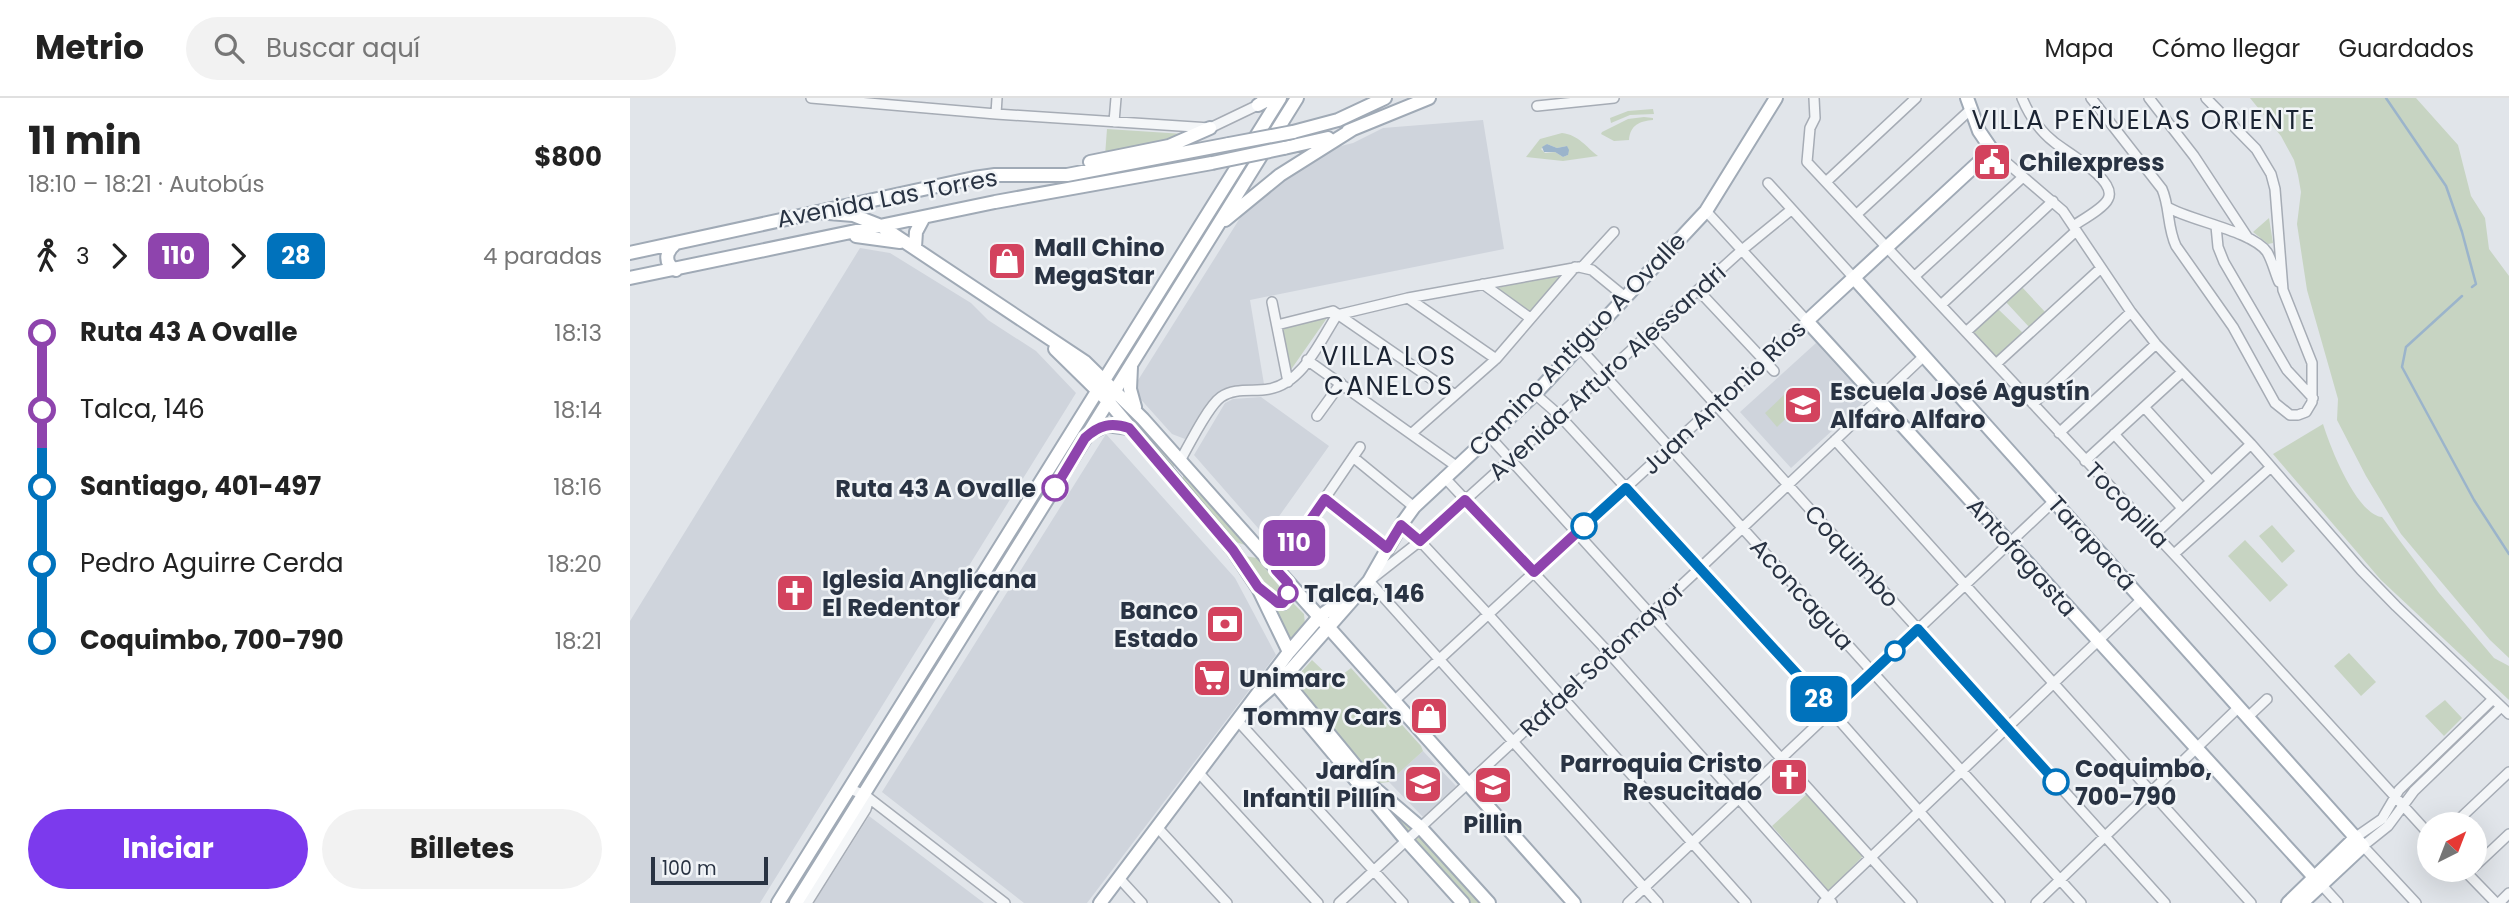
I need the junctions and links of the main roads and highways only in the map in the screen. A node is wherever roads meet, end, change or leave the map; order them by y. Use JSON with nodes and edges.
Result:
{"nodes":[{"id":1,"x":1271,"y":98,"type":"edge"},
{"id":2,"x":1280,"y":98,"type":"edge"},
{"id":3,"x":1297,"y":98,"type":"edge"},
{"id":4,"x":1385,"y":98,"type":"edge"},
{"id":5,"x":1429,"y":98,"type":"edge"},
{"id":6,"x":1776,"y":98,"type":"edge"},
{"id":7,"x":1260,"y":102,"type":"edge"},
{"id":8,"x":1969,"y":104,"type":"edge"},
{"id":9,"x":1210,"y":128,"type":"road end"},
{"id":10,"x":1353,"y":129,"type":"junction"},
{"id":11,"x":1036,"y":176,"type":"junction"},
{"id":12,"x":817,"y":212,"type":"junction"},
{"id":13,"x":924,"y":217,"type":"junction"},
{"id":14,"x":881,"y":226,"type":"junction"},
{"id":15,"x":1217,"y":227,"type":"junction"},
{"id":16,"x":835,"y":236,"type":"junction"},
{"id":17,"x":675,"y":244,"type":"junction"},
{"id":18,"x":915,"y":247,"type":"junction"},
{"id":19,"x":630,"y":253,"type":"edge"},
{"id":20,"x":676,"y":270,"type":"junction"},
{"id":21,"x":630,"y":278,"type":"edge"},
{"id":22,"x":1854,"y":278,"type":"junction"},
{"id":23,"x":1808,"y":321,"type":"joint"},
{"id":24,"x":1041,"y":334,"type":"junction"},
{"id":25,"x":1119,"y":358,"type":"junction"},
{"id":26,"x":1133,"y":361,"type":"junction"},
{"id":27,"x":1085,"y":362,"type":"junction"},
{"id":28,"x":1083,"y":376,"type":"junction"},
{"id":29,"x":1101,"y":385,"type":"junction"},
{"id":30,"x":1115,"y":390,"type":"junction"},
{"id":31,"x":1108,"y":401,"type":"junction"},
{"id":32,"x":1087,"y":406,"type":"junction"},
{"id":33,"x":1143,"y":419,"type":"junction"},
{"id":34,"x":1129,"y":428,"type":"junction"},
{"id":35,"x":1085,"y":438,"type":"junction"},
{"id":36,"x":1180,"y":461,"type":"junction"},
{"id":37,"x":1177,"y":484,"type":"junction"},
{"id":38,"x":1288,"y":583,"type":"junction"},
{"id":39,"x":1364,"y":585,"type":"joint"},
{"id":40,"x":1258,"y":587,"type":"junction"},
{"id":41,"x":1323,"y":622,"type":"junction"},
{"id":42,"x":1289,"y":652,"type":"junction"},
{"id":43,"x":1281,"y":671,"type":"junction"},
{"id":44,"x":1276,"y":685,"type":"junction"},
{"id":45,"x":1248,"y":708,"type":"junction"},
{"id":46,"x":2318,"y":881,"type":"junction"},
{"id":47,"x":778,"y":903,"type":"edge"},
{"id":48,"x":796,"y":903,"type":"edge"},
{"id":49,"x":1100,"y":903,"type":"edge"},
{"id":50,"x":1463,"y":903,"type":"edge"},
{"id":51,"x":1489,"y":903,"type":"edge"},
{"id":52,"x":1574,"y":903,"type":"edge"},
{"id":53,"x":2288,"y":903,"type":"edge"},
{"id":54,"x":2302,"y":903,"type":"edge"}],
"edges":[{"from":1,"to":7,"type":"main road"},
{"from":2,"to":25,"type":"main road"},
{"from":3,"to":15,"type":"main road"},
{"from":4,"to":11,"type":"main road","name":"Avenida Las Torres","bridge":true},
{"from":5,"to":10,"type":"main road"},
{"from":6,"to":39,"type":"main road","name":"Camino Antiguo A Ovalle"},
{"from":8,"to":22,"type":"main road","name":"Juan Antonio Ríos"},
{"from":9,"to":11,"type":"main road"},
{"from":10,"to":13,"type":"main road","name":"Avenida Las Torres","bridge":true},
{"from":10,"to":15,"type":"main road"},
{"from":11,"to":12,"type":"main road","name":"Avenida Las Torres"},
{"from":12,"to":14,"type":"main road"},
{"from":12,"to":17,"type":"main road","name":"Avenida Las Torres"},
{"from":13,"to":14,"type":"main road","name":"Avenida Las Torres"},
{"from":13,"to":18,"type":"main road"},
{"from":14,"to":16,"type":"main road","name":"Avenida Las Torres"},
{"from":14,"to":18,"type":"main road"},
{"from":15,"to":26,"type":"main road"},
{"from":16,"to":18,"type":"main road"},
{"from":16,"to":20,"type":"main road","name":"Avenida Las Torres"},
{"from":17,"to":19,"type":"main road","name":"Avenida Las Torres"},
{"from":17,"to":20,"type":"main road"},
{"from":18,"to":24,"type":"main road"},
{"from":20,"to":21,"type":"main road","name":"Avenida Las Torres"},
{"from":22,"to":23,"type":"main road","name":"Juan Antonio Ríos"},
{"from":22,"to":46,"type":"main road","name":"Tarapacá"},
{"from":23,"to":46,"type":"main road","name":"Antofagasta"},
{"from":24,"to":27,"type":"main road"},
{"from":24,"to":28,"type":"main road"},
{"from":25,"to":27,"type":"main road"},
{"from":25,"to":29,"type":"main road"},
{"from":26,"to":30,"type":"main road"},
{"from":26,"to":33,"type":"main road"},
{"from":27,"to":29,"type":"main road"},
{"from":28,"to":29,"type":"main road"},
{"from":28,"to":32,"type":"main road"},
{"from":29,"to":30,"type":"main road"},
{"from":29,"to":31,"type":"main road"},
{"from":29,"to":32,"type":"main road"},
{"from":30,"to":31,"type":"main road"},
{"from":30,"to":33,"type":"main road"},
{"from":31,"to":34,"type":"main road"},
{"from":31,"to":35,"type":"main road"},
{"from":32,"to":47,"type":"main road"},
{"from":33,"to":36,"type":"main road"},
{"from":34,"to":35,"type":"main road"},
{"from":34,"to":37,"type":"main road"},
{"from":35,"to":48,"type":"main road"},
{"from":36,"to":37,"type":"main road"},
{"from":36,"to":38,"type":"main road"},
{"from":37,"to":40,"type":"main road"},
{"from":38,"to":40,"type":"main road"},
{"from":38,"to":41,"type":"main road"},
{"from":39,"to":41,"type":"main road","name":"Avenida Arturo Alessandri"},
{"from":40,"to":42,"type":"main road"},
{"from":41,"to":42,"type":"main road","name":"Avenida Arturo Alessandri"},
{"from":41,"to":43,"type":"main road","name":"Avenida Arturo Alessandri"},
{"from":41,"to":52,"type":"main road"},
{"from":42,"to":43,"type":"main road","name":"Avenida Arturo Alessandri"},
{"from":43,"to":44,"type":"main road"},
{"from":43,"to":45,"type":"main road","name":"Avenida Arturo Alessandri"},
{"from":43,"to":51,"type":"main road"},
{"from":44,"to":45,"type":"main road","name":"Avenida Arturo Alessandri"},
{"from":44,"to":50,"type":"main road"},
{"from":45,"to":49,"type":"main road","name":"Avenida Arturo Alessandri"},
{"from":46,"to":53,"type":"main road"},
{"from":46,"to":54,"type":"main road"}]}
